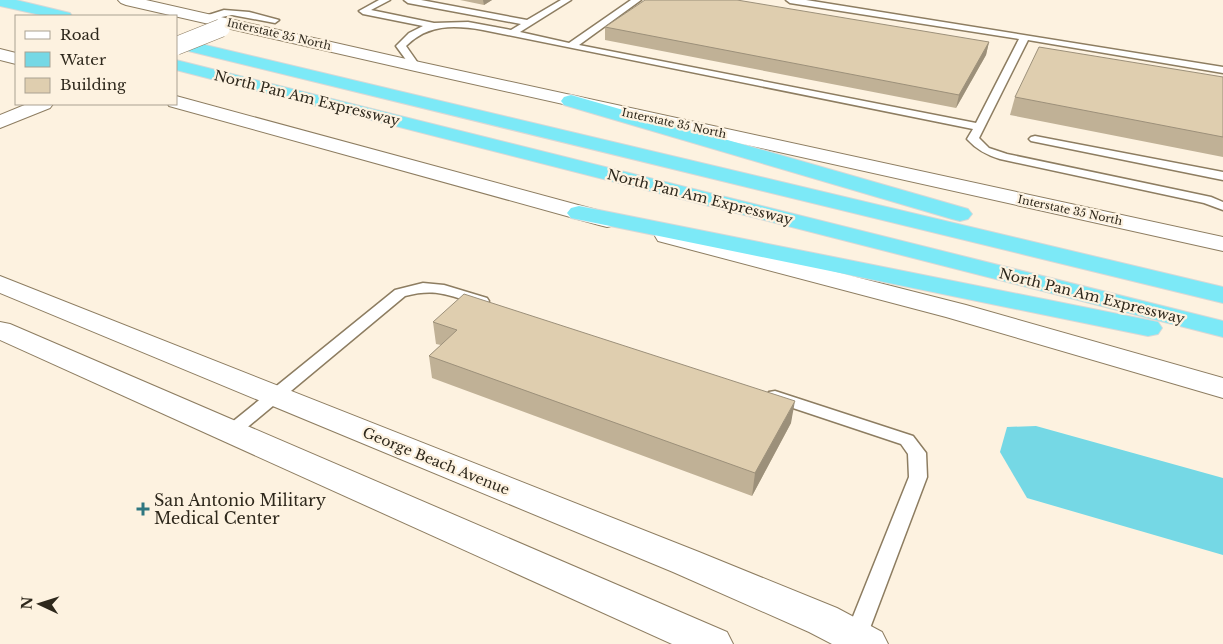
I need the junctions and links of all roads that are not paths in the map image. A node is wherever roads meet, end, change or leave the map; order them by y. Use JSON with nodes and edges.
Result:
{"nodes":[{"id":1,"x":1,"y":0,"type":"edge"},
{"id":2,"x":126,"y":0,"type":"edge"},
{"id":3,"x":386,"y":0,"type":"edge"},
{"id":4,"x":408,"y":0,"type":"edge"},
{"id":5,"x":567,"y":0,"type":"edge"},
{"id":6,"x":637,"y":0,"type":"edge"},
{"id":7,"x":790,"y":0,"type":"edge"},
{"id":8,"x":60,"y":15,"type":"edge"},
{"id":9,"x":251,"y":15,"type":"junction"},
{"id":10,"x":529,"y":22,"type":"junction"},
{"id":11,"x":214,"y":23,"type":"junction"},
{"id":12,"x":436,"y":26,"type":"junction"},
{"id":13,"x":178,"y":30,"type":"edge"},
{"id":14,"x":265,"y":31,"type":"junction"},
{"id":15,"x":512,"y":33,"type":"junction"},
{"id":16,"x":1025,"y":37,"type":"junction"},
{"id":17,"x":178,"y":44,"type":"edge"},
{"id":18,"x":178,"y":45,"type":"edge"},
{"id":19,"x":571,"y":46,"type":"junction"},
{"id":20,"x":0,"y":54,"type":"edge"},
{"id":21,"x":15,"y":59,"type":"edge"},
{"id":22,"x":178,"y":66,"type":"edge"},
{"id":23,"x":415,"y":66,"type":"junction"},
{"id":24,"x":1223,"y":70,"type":"edge"},
{"id":25,"x":571,"y":101,"type":"junction"},
{"id":26,"x":178,"y":103,"type":"edge"},
{"id":27,"x":40,"y":105,"type":"edge"},
{"id":28,"x":0,"y":122,"type":"edge"},
{"id":29,"x":979,"y":127,"type":"junction"},
{"id":30,"x":1035,"y":138,"type":"dead end"},
{"id":31,"x":1223,"y":176,"type":"edge"},
{"id":32,"x":1223,"y":206,"type":"edge"},
{"id":33,"x":579,"y":212,"type":"junction"},
{"id":34,"x":1223,"y":244,"type":"edge"},
{"id":35,"x":0,"y":284,"type":"edge"},
{"id":36,"x":1223,"y":290,"type":"edge"},
{"id":37,"x":1223,"y":295,"type":"edge"},
{"id":38,"x":501,"y":307,"type":"edge"},
{"id":39,"x":1223,"y":329,"type":"edge"},
{"id":40,"x":0,"y":330,"type":"edge"},
{"id":41,"x":1223,"y":345,"type":"edge"},
{"id":42,"x":1223,"y":388,"type":"edge"},
{"id":43,"x":764,"y":393,"type":"edge"},
{"id":44,"x":276,"y":396,"type":"junction"},
{"id":45,"x":232,"y":431,"type":"junction"},
{"id":46,"x":859,"y":642,"type":"edge"},
{"id":47,"x":713,"y":644,"type":"edge"}],
"edges":[{"from":1,"to":8,"type":"highway"},
{"from":2,"to":11,"type":"main road","name":"Interstate 35 North"},
{"from":3,"to":12,"type":"lane"},
{"from":4,"to":10,"type":"lane"},
{"from":5,"to":10,"type":"lane"},
{"from":6,"to":19,"type":"lane"},
{"from":7,"to":16,"type":"lane"},
{"from":9,"to":11,"type":"lane"},
{"from":9,"to":11,"type":"lane"},
{"from":9,"to":14,"type":"lane"},
{"from":10,"to":15,"type":"lane"},
{"from":11,"to":13,"type":"main road"},
{"from":11,"to":14,"type":"main road","name":"Interstate 35 North"},
{"from":11,"to":17,"type":"main road","bridge":true},
{"from":12,"to":15,"type":"lane"},
{"from":12,"to":23,"type":"lane"},
{"from":14,"to":23,"type":"main road","name":"Interstate 35 North"},
{"from":15,"to":19,"type":"lane"},
{"from":16,"to":24,"type":"lane"},
{"from":16,"to":29,"type":"lane"},
{"from":18,"to":37,"type":"highway","name":"North Pan Am Expressway"},
{"from":19,"to":29,"type":"lane"},
{"from":20,"to":21,"type":"main road"},
{"from":22,"to":39,"type":"highway","name":"North Pan Am Expressway"},
{"from":23,"to":25,"type":"main road","name":"Interstate 35 North"},
{"from":25,"to":34,"type":"main road","name":"Interstate 35 North"},
{"from":25,"to":36,"type":"highway"},
{"from":26,"to":33,"type":"main road"},
{"from":27,"to":28,"type":"main road"},
{"from":29,"to":32,"type":"lane"},
{"from":30,"to":31,"type":"lane"},
{"from":33,"to":41,"type":"highway"},
{"from":33,"to":42,"type":"main road"},
{"from":35,"to":44,"type":"main road","name":"George Beach Avenue"},
{"from":38,"to":44,"type":"lane"},
{"from":40,"to":45,"type":"main road"},
{"from":43,"to":46,"type":"lane"},
{"from":44,"to":45,"type":"lane"},
{"from":44,"to":46,"type":"main road","name":"George Beach Avenue"},
{"from":45,"to":47,"type":"main road"}]}
